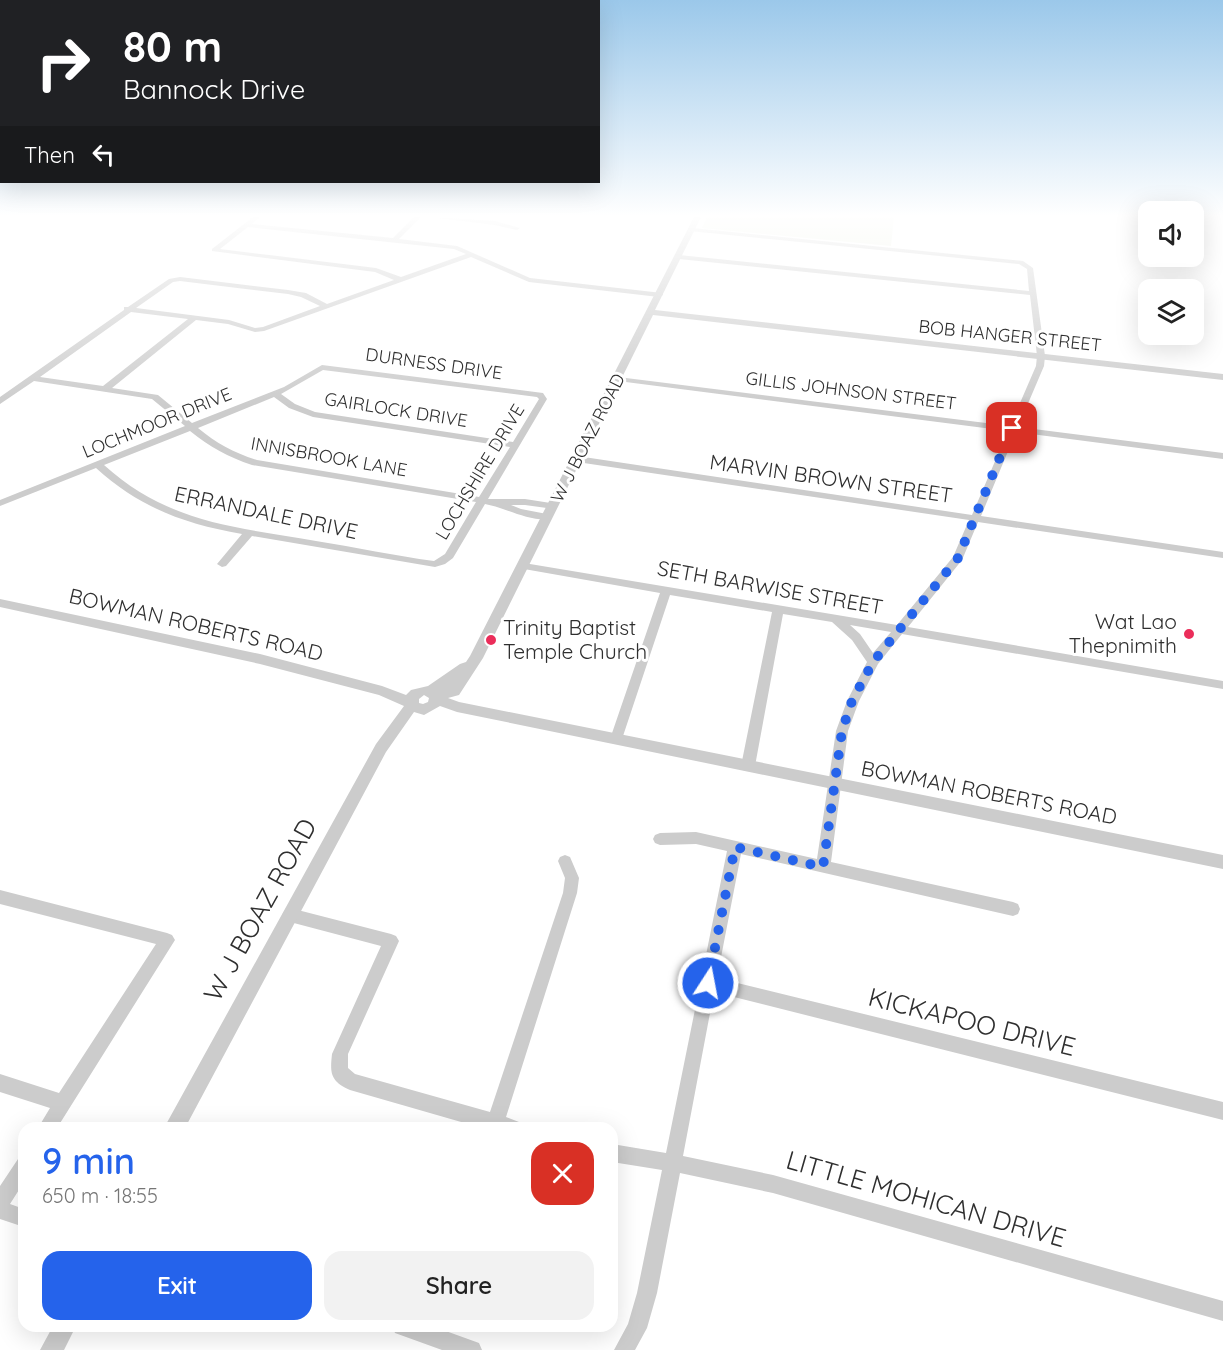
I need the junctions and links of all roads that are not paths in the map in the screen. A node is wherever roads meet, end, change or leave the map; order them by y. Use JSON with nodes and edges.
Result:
{"nodes":[{"id":1,"x":175,"y":280,"type":"edge"},
{"id":2,"x":188,"y":280,"type":"edge"},
{"id":3,"x":401,"y":280,"type":"edge"},
{"id":4,"x":529,"y":280,"type":"edge"},
{"id":5,"x":667,"y":280,"type":"edge"},
{"id":6,"x":911,"y":280,"type":"edge"},
{"id":7,"x":1031,"y":280,"type":"edge"},
{"id":8,"x":1032,"y":292,"type":"junction"},
{"id":9,"x":659,"y":296,"type":"junction"},
{"id":10,"x":327,"y":306,"type":"junction"},
{"id":11,"x":127,"y":309,"type":"junction"},
{"id":12,"x":651,"y":312,"type":"junction"},
{"id":13,"x":194,"y":318,"type":"junction"},
{"id":14,"x":1041,"y":356,"type":"junction"},
{"id":15,"x":322,"y":367,"type":"joint"},
{"id":16,"x":1223,"y":377,"type":"edge"},
{"id":17,"x":32,"y":378,"type":"junction"},
{"id":18,"x":618,"y":379,"type":"junction"},
{"id":19,"x":105,"y":389,"type":"junction"},
{"id":20,"x":275,"y":394,"type":"junction"},
{"id":21,"x":542,"y":397,"type":"joint"},
{"id":22,"x":0,"y":401,"type":"edge"},
{"id":23,"x":191,"y":427,"type":"junction"},
{"id":24,"x":1012,"y":428,"type":"junction"},
{"id":25,"x":517,"y":445,"type":"junction"},
{"id":26,"x":1223,"y":456,"type":"edge"},
{"id":27,"x":577,"y":459,"type":"junction"},
{"id":28,"x":97,"y":464,"type":"junction"},
{"id":29,"x":483,"y":500,"type":"junction"},
{"id":30,"x":0,"y":503,"type":"edge"},
{"id":31,"x":497,"y":503,"type":"junction"},
{"id":32,"x":554,"y":506,"type":"junction"},
{"id":33,"x":548,"y":517,"type":"junction"},
{"id":34,"x":976,"y":518,"type":"junction"},
{"id":35,"x":249,"y":532,"type":"junction"},
{"id":36,"x":1223,"y":555,"type":"edge"},
{"id":37,"x":441,"y":562,"type":"joint"},
{"id":38,"x":222,"y":564,"type":"dead end"},
{"id":39,"x":524,"y":566,"type":"junction"},
{"id":40,"x":666,"y":590,"type":"junction"},
{"id":41,"x":0,"y":603,"type":"edge"},
{"id":42,"x":778,"y":609,"type":"junction"},
{"id":43,"x":832,"y":618,"type":"junction"},
{"id":44,"x":900,"y":630,"type":"junction"},
{"id":45,"x":873,"y":662,"type":"junction"},
{"id":46,"x":1223,"y":685,"type":"edge"},
{"id":47,"x":425,"y":700,"type":"junction"},
{"id":48,"x":616,"y":739,"type":"junction"},
{"id":49,"x":748,"y":766,"type":"junction"},
{"id":50,"x":833,"y":783,"type":"junction"},
{"id":51,"x":660,"y":839,"type":"dead end"},
{"id":52,"x":735,"y":847,"type":"junction"},
{"id":53,"x":566,"y":861,"type":"dead end"},
{"id":54,"x":1223,"y":862,"type":"edge"},
{"id":55,"x":823,"y":867,"type":"junction"},
{"id":56,"x":0,"y":897,"type":"edge"},
{"id":57,"x":1013,"y":909,"type":"dead end"},
{"id":58,"x":290,"y":915,"type":"junction"},
{"id":59,"x":708,"y":983,"type":"junction"},
{"id":60,"x":0,"y":1083,"type":"edge"},
{"id":61,"x":63,"y":1102,"type":"junction"},
{"id":62,"x":1223,"y":1111,"type":"edge"},
{"id":63,"x":51,"y":1122,"type":"edge"},
{"id":64,"x":177,"y":1122,"type":"edge"},
{"id":65,"x":492,"y":1122,"type":"edge"},
{"id":66,"x":495,"y":1122,"type":"edge"},
{"id":67,"x":618,"y":1155,"type":"edge"},
{"id":68,"x":673,"y":1163,"type":"junction"},
{"id":69,"x":18,"y":1186,"type":"edge"},
{"id":70,"x":0,"y":1203,"type":"edge"},
{"id":71,"x":0,"y":1210,"type":"edge"},
{"id":72,"x":18,"y":1216,"type":"edge"},
{"id":73,"x":1223,"y":1311,"type":"edge"},
{"id":74,"x":62,"y":1332,"type":"edge"},
{"id":75,"x":420,"y":1332,"type":"edge"},
{"id":76,"x":52,"y":1350,"type":"edge"},
{"id":77,"x":472,"y":1350,"type":"edge"},
{"id":78,"x":624,"y":1350,"type":"edge"}],
"edges":[{"from":1,"to":11,"type":"street"},
{"from":2,"to":10,"type":"street"},
{"from":3,"to":10,"type":"street"},
{"from":4,"to":9,"type":"street"},
{"from":5,"to":9,"type":"street","name":"W J BOAZ ROAD"},
{"from":6,"to":8,"type":"street"},
{"from":7,"to":8,"type":"street"},
{"from":8,"to":14,"type":"street"},
{"from":9,"to":12,"type":"street","name":"W J BOAZ ROAD"},
{"from":10,"to":13,"type":"street"},
{"from":11,"to":13,"type":"street"},
{"from":11,"to":17,"type":"street"},
{"from":12,"to":14,"type":"street","name":"BOB HANGER STREET"},
{"from":12,"to":18,"type":"street","name":"W J BOAZ ROAD"},
{"from":13,"to":19,"type":"street"},
{"from":14,"to":16,"type":"street","name":"BOB HANGER STREET"},
{"from":14,"to":24,"type":"street"},
{"from":15,"to":20,"type":"street","name":"LOCHMOOR DRIVE"},
{"from":15,"to":21,"type":"street","name":"DURNESS DRIVE"},
{"from":17,"to":19,"type":"street","name":"INNISBROOK LANE"},
{"from":17,"to":22,"type":"street"},
{"from":18,"to":24,"type":"street","name":"GILLIS JOHNSON STREET"},
{"from":18,"to":27,"type":"street","name":"W J BOAZ ROAD"},
{"from":19,"to":23,"type":"street","name":"INNISBROOK LANE"},
{"from":20,"to":23,"type":"street","name":"LOCHMOOR DRIVE"},
{"from":20,"to":25,"type":"street","name":"GAIRLOCK DRIVE"},
{"from":21,"to":25,"type":"street","name":"LOCHSHIRE DRIVE"},
{"from":23,"to":28,"type":"street","name":"LOCHMOOR DRIVE"},
{"from":23,"to":29,"type":"street","name":"INNISBROOK LANE"},
{"from":24,"to":26,"type":"street","name":"GILLIS JOHNSON STREET"},
{"from":24,"to":34,"type":"street"},
{"from":25,"to":29,"type":"street","name":"LOCHSHIRE DRIVE"},
{"from":27,"to":32,"type":"street","name":"W J BOAZ ROAD"},
{"from":27,"to":34,"type":"street","name":"MARVIN BROWN STREET"},
{"from":28,"to":30,"type":"street","name":"LOCHMOOR DRIVE"},
{"from":28,"to":35,"type":"street","name":"ERRANDALE DRIVE"},
{"from":29,"to":31,"type":"street","name":"INNISBROOK LANE"},
{"from":29,"to":37,"type":"street","name":"LOCHSHIRE DRIVE"},
{"from":31,"to":32,"type":"street","name":"INNISBROOK LANE"},
{"from":31,"to":33,"type":"street","name":"INNISBROOK LANE"},
{"from":32,"to":33,"type":"street","name":"W J BOAZ ROAD"},
{"from":33,"to":39,"type":"street","name":"W J BOAZ ROAD"},
{"from":34,"to":36,"type":"street","name":"MARVIN BROWN STREET"},
{"from":34,"to":44,"type":"street"},
{"from":35,"to":37,"type":"street","name":"ERRANDALE DRIVE"},
{"from":35,"to":38,"type":"street"},
{"from":39,"to":40,"type":"street","name":"SETH BARWISE STREET"},
{"from":39,"to":47,"type":"street","name":"W J BOAZ ROAD"},
{"from":40,"to":42,"type":"street","name":"SETH BARWISE STREET"},
{"from":40,"to":48,"type":"street"},
{"from":41,"to":47,"type":"street","name":"BOWMAN ROBERTS ROAD"},
{"from":42,"to":43,"type":"street","name":"SETH BARWISE STREET"},
{"from":42,"to":49,"type":"street"},
{"from":43,"to":44,"type":"street","name":"SETH BARWISE STREET"},
{"from":43,"to":45,"type":"street"},
{"from":44,"to":45,"type":"street"},
{"from":44,"to":46,"type":"street","name":"SETH BARWISE STREET"},
{"from":45,"to":50,"type":"street"},
{"from":47,"to":48,"type":"street","name":"BOWMAN ROBERTS ROAD"},
{"from":47,"to":58,"type":"street","name":"W J BOAZ ROAD"},
{"from":48,"to":49,"type":"street","name":"BOWMAN ROBERTS ROAD"},
{"from":49,"to":50,"type":"street","name":"BOWMAN ROBERTS ROAD"},
{"from":50,"to":54,"type":"street","name":"BOWMAN ROBERTS ROAD"},
{"from":50,"to":55,"type":"street"},
{"from":51,"to":52,"type":"street"},
{"from":52,"to":55,"type":"street"},
{"from":52,"to":59,"type":"street"},
{"from":53,"to":66,"type":"street"},
{"from":55,"to":57,"type":"street"},
{"from":56,"to":61,"type":"street"},
{"from":58,"to":64,"type":"street","name":"W J BOAZ ROAD"},
{"from":58,"to":65,"type":"street"},
{"from":59,"to":62,"type":"street","name":"KICKAPOO DRIVE"},
{"from":59,"to":68,"type":"street"},
{"from":60,"to":61,"type":"street"},
{"from":61,"to":63,"type":"street"},
{"from":67,"to":68,"type":"street","name":"LITTLE MOHICAN DRIVE"},
{"from":68,"to":73,"type":"street","name":"LITTLE MOHICAN DRIVE"},
{"from":68,"to":78,"type":"street"},
{"from":69,"to":70,"type":"street"},
{"from":71,"to":72,"type":"street"},
{"from":74,"to":76,"type":"street"},
{"from":75,"to":77,"type":"street"}]}
